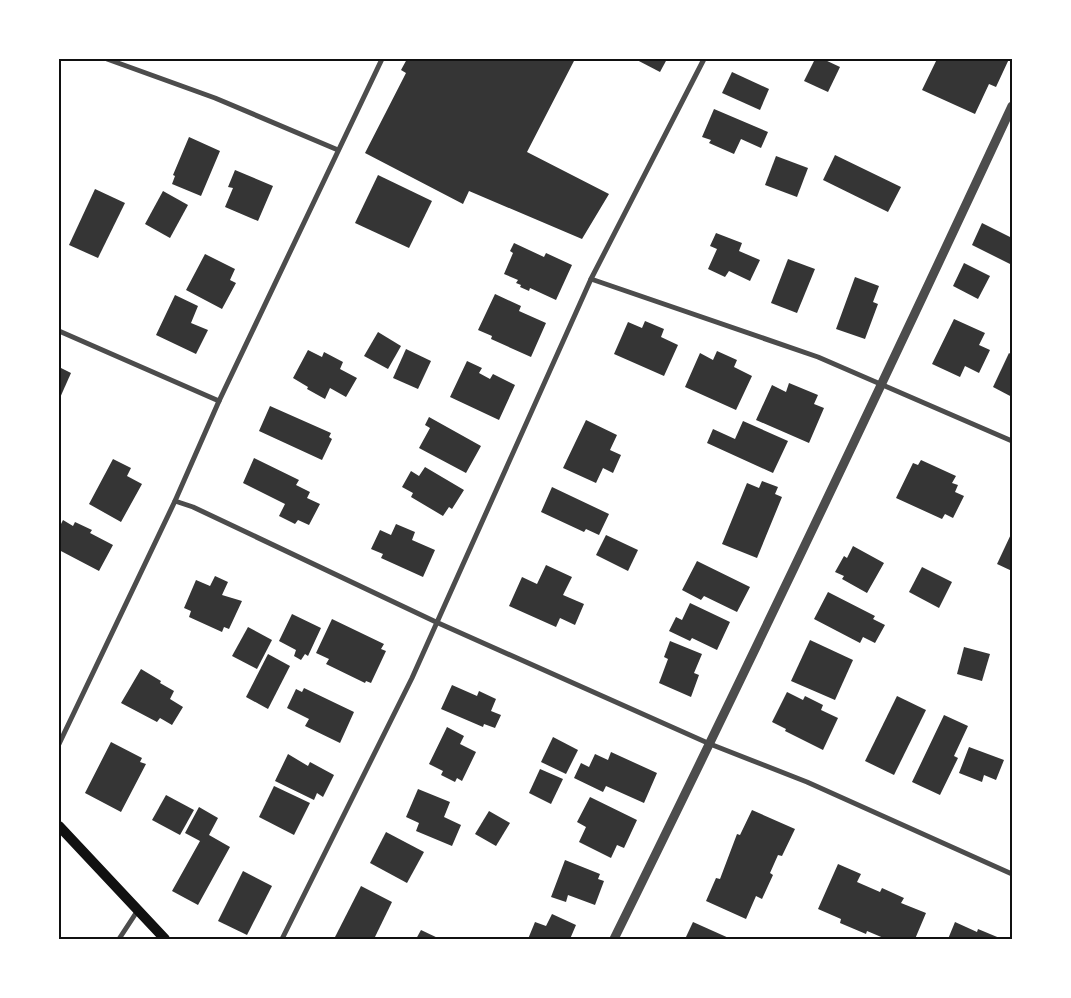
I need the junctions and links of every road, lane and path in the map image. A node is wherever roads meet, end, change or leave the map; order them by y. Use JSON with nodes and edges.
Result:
{"nodes":[{"id":1,"x":107,"y":59,"type":"edge"},
{"id":2,"x":382,"y":59,"type":"edge"},
{"id":3,"x":704,"y":59,"type":"edge"},
{"id":4,"x":1012,"y":106,"type":"edge"},
{"id":5,"x":338,"y":150,"type":"junction"},
{"id":6,"x":592,"y":279,"type":"junction"},
{"id":7,"x":59,"y":331,"type":"edge"},
{"id":8,"x":882,"y":385,"type":"junction"},
{"id":9,"x":219,"y":401,"type":"junction"},
{"id":10,"x":1012,"y":441,"type":"edge"},
{"id":11,"x":176,"y":501,"type":"junction"},
{"id":12,"x":436,"y":622,"type":"junction"},
{"id":13,"x":59,"y":744,"type":"edge"},
{"id":14,"x":710,"y":744,"type":"junction"},
{"id":15,"x":59,"y":826,"type":"edge"},
{"id":16,"x":1012,"y":874,"type":"edge"},
{"id":17,"x":138,"y":910,"type":"junction"},
{"id":18,"x":119,"y":939,"type":"edge"},
{"id":19,"x":165,"y":939,"type":"edge"},
{"id":20,"x":282,"y":939,"type":"edge"},
{"id":21,"x":614,"y":939,"type":"edge"}],
"edges":[{"from":1,"to":5,"type":"street"},
{"from":2,"to":5,"type":"street"},
{"from":3,"to":6,"type":"street"},
{"from":4,"to":8,"type":"street"},
{"from":5,"to":9,"type":"street"},
{"from":6,"to":8,"type":"street"},
{"from":6,"to":12,"type":"street"},
{"from":7,"to":9,"type":"street"},
{"from":8,"to":10,"type":"street"},
{"from":8,"to":14,"type":"street"},
{"from":9,"to":11,"type":"street"},
{"from":11,"to":12,"type":"street"},
{"from":11,"to":13,"type":"street"},
{"from":12,"to":14,"type":"street"},
{"from":12,"to":20,"type":"street"},
{"from":14,"to":16,"type":"street"},
{"from":14,"to":21,"type":"street"},
{"from":15,"to":17,"type":"main road"},
{"from":17,"to":18,"type":"street"},
{"from":17,"to":19,"type":"main road"}]}
